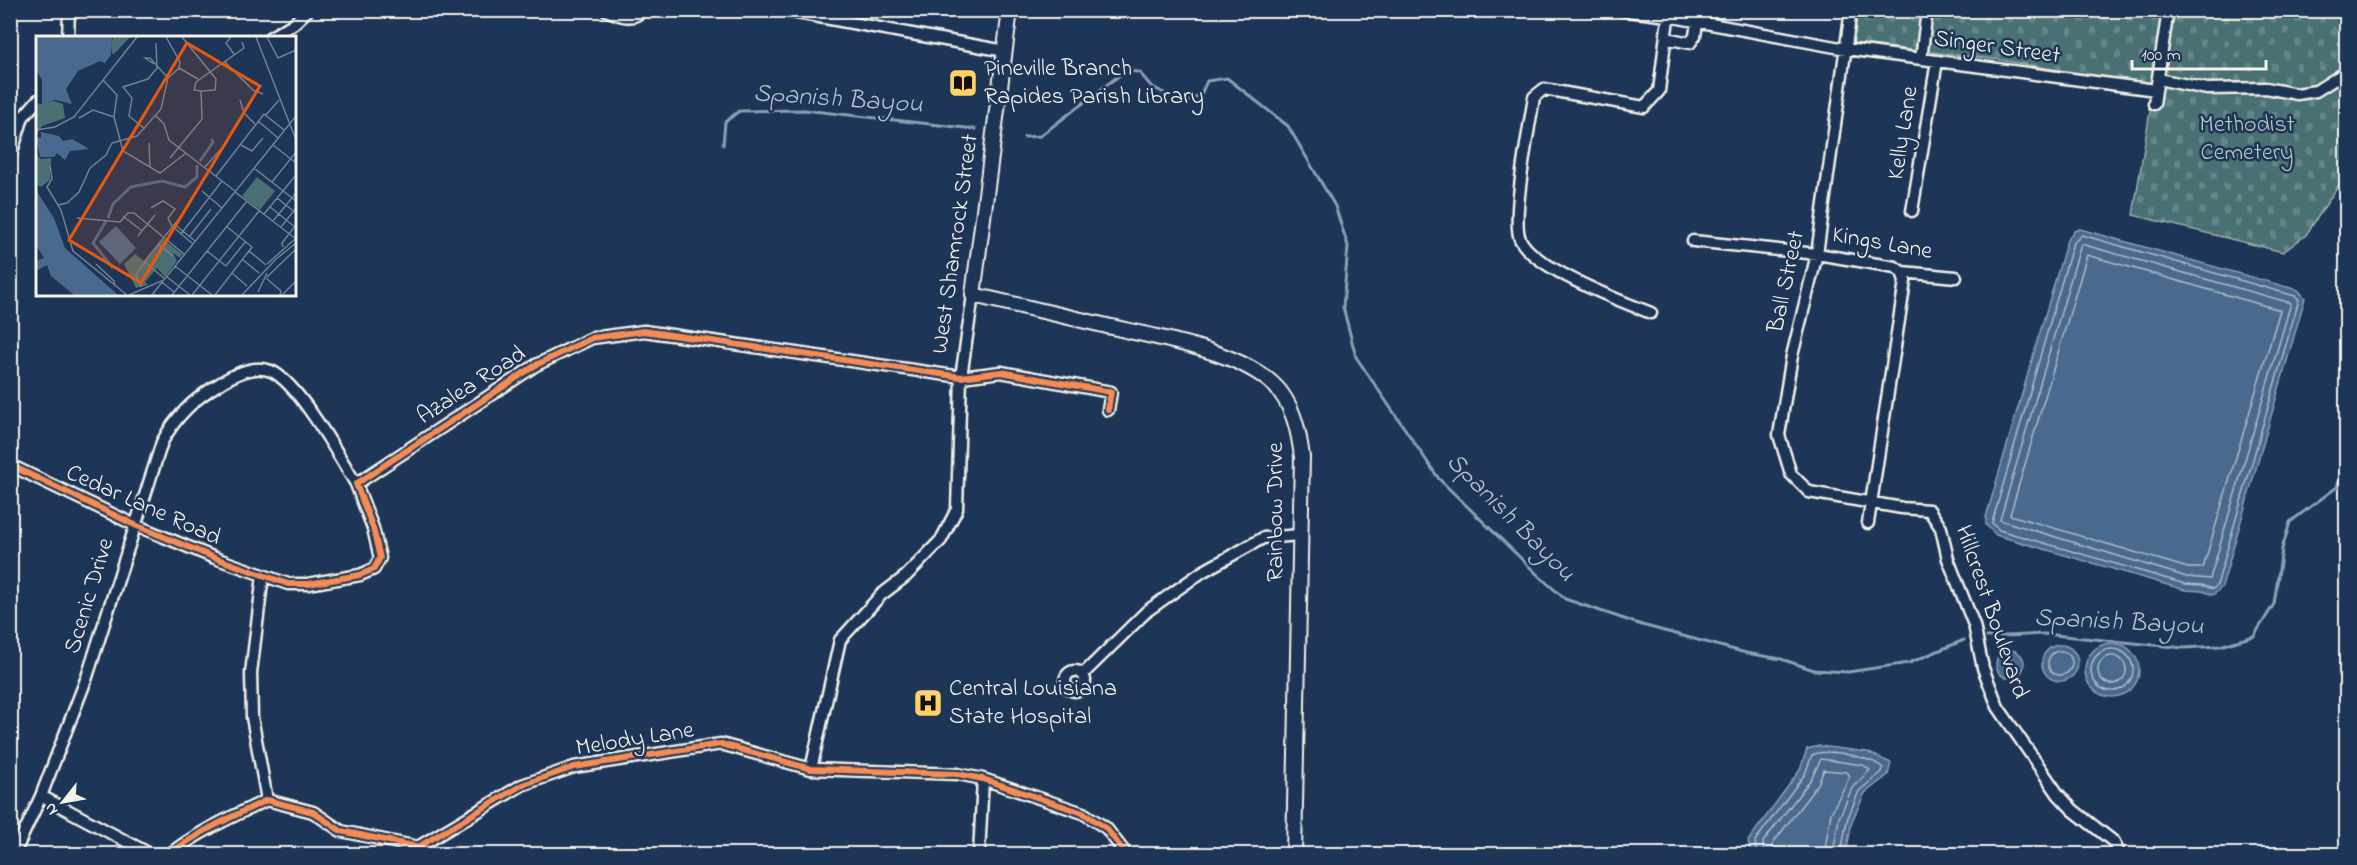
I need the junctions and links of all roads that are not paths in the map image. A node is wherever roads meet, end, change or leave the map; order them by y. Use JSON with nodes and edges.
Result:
{"nodes":[{"id":1,"x":69,"y":10,"type":"edge"},
{"id":2,"x":308,"y":10,"type":"edge"},
{"id":3,"x":606,"y":10,"type":"edge"},
{"id":4,"x":643,"y":10,"type":"edge"},
{"id":5,"x":781,"y":10,"type":"edge"},
{"id":6,"x":1010,"y":10,"type":"edge"},
{"id":7,"x":1620,"y":10,"type":"edge"},
{"id":8,"x":1851,"y":10,"type":"edge"},
{"id":9,"x":1927,"y":10,"type":"edge"},
{"id":10,"x":2168,"y":10,"type":"edge"},
{"id":11,"x":1668,"y":13,"type":"edge"},
{"id":12,"x":1698,"y":16,"type":"edge"},
{"id":13,"x":68,"y":36,"type":"edge"},
{"id":14,"x":272,"y":36,"type":"edge"},
{"id":15,"x":1665,"y":38,"type":"junction"},
{"id":16,"x":1846,"y":49,"type":"junction"},
{"id":17,"x":1005,"y":51,"type":"junction"},
{"id":18,"x":1921,"y":59,"type":"junction"},
{"id":19,"x":1937,"y":61,"type":"junction"},
{"id":20,"x":2346,"y":72,"type":"edge"},
{"id":21,"x":2157,"y":85,"type":"junction"},
{"id":22,"x":36,"y":102,"type":"edge"},
{"id":23,"x":2154,"y":104,"type":"dead end"},
{"id":24,"x":10,"y":158,"type":"edge"},
{"id":25,"x":1912,"y":212,"type":"dead end"},
{"id":26,"x":1693,"y":242,"type":"dead end"},
{"id":27,"x":1817,"y":254,"type":"junction"},
{"id":28,"x":1902,"y":272,"type":"junction"},
{"id":29,"x":1956,"y":277,"type":"dead end"},
{"id":30,"x":973,"y":295,"type":"junction"},
{"id":31,"x":1650,"y":313,"type":"dead end"},
{"id":32,"x":961,"y":377,"type":"junction"},
{"id":33,"x":1108,"y":410,"type":"dead end"},
{"id":34,"x":10,"y":465,"type":"edge"},
{"id":35,"x":356,"y":484,"type":"junction"},
{"id":36,"x":1870,"y":503,"type":"junction"},
{"id":37,"x":1868,"y":523,"type":"dead end"},
{"id":38,"x":135,"y":525,"type":"junction"},
{"id":39,"x":1300,"y":536,"type":"junction"},
{"id":40,"x":263,"y":575,"type":"junction"},
{"id":41,"x":1083,"y":674,"type":"dead end"},
{"id":42,"x":811,"y":769,"type":"junction"},
{"id":43,"x":983,"y":779,"type":"junction"},
{"id":44,"x":41,"y":796,"type":"junction"},
{"id":45,"x":267,"y":800,"type":"junction"},
{"id":46,"x":418,"y":851,"type":"edge"},
{"id":47,"x":14,"y":855,"type":"edge"},
{"id":48,"x":150,"y":855,"type":"edge"},
{"id":49,"x":170,"y":855,"type":"edge"},
{"id":50,"x":979,"y":855,"type":"edge"},
{"id":51,"x":1126,"y":855,"type":"edge"},
{"id":52,"x":1294,"y":855,"type":"edge"},
{"id":53,"x":2120,"y":855,"type":"edge"}],
"edges":[{"from":1,"to":13,"type":"street"},
{"from":2,"to":14,"type":"street"},
{"from":3,"to":4,"type":"street"},
{"from":5,"to":17,"type":"street"},
{"from":6,"to":17,"type":"street","name":"West Shamrock Street"},
{"from":7,"to":11,"type":"street","name":"Singer Street"},
{"from":8,"to":16,"type":"street","name":"Ball Street"},
{"from":9,"to":18,"type":"street","name":"Kelly Lane"},
{"from":10,"to":21,"type":"street"},
{"from":11,"to":12,"type":"street","name":"Singer Street"},
{"from":11,"to":15,"type":"street"},
{"from":12,"to":15,"type":"street"},
{"from":12,"to":16,"type":"street","name":"Singer Street"},
{"from":15,"to":31,"type":"street"},
{"from":16,"to":18,"type":"street","name":"Singer Street"},
{"from":16,"to":27,"type":"street","name":"Ball Street"},
{"from":17,"to":30,"type":"street","name":"West Shamrock Street"},
{"from":18,"to":19,"type":"street","name":"Singer Street"},
{"from":19,"to":21,"type":"street","name":"Singer Street"},
{"from":19,"to":25,"type":"street","name":"Kelly Lane"},
{"from":20,"to":21,"type":"street","name":"Singer Street"},
{"from":21,"to":23,"type":"street"},
{"from":22,"to":24,"type":"street"},
{"from":26,"to":27,"type":"street","name":"Kings Lane"},
{"from":27,"to":28,"type":"street","name":"Kings Lane"},
{"from":27,"to":36,"type":"street","name":"Ball Street"},
{"from":28,"to":29,"type":"street","name":"Kings Lane"},
{"from":28,"to":36,"type":"street"},
{"from":30,"to":32,"type":"street","name":"West Shamrock Street"},
{"from":30,"to":39,"type":"street","name":"Rainbow Drive"},
{"from":32,"to":33,"type":"street","name":"Azalea Road"},
{"from":32,"to":35,"type":"street","name":"Azalea Road"},
{"from":32,"to":42,"type":"street","name":"West Shamrock Street"},
{"from":34,"to":38,"type":"street","name":"Cedar Lane Road"},
{"from":35,"to":38,"type":"street","name":"Scenic Drive"},
{"from":35,"to":40,"type":"street"},
{"from":36,"to":37,"type":"street"},
{"from":36,"to":53,"type":"street","name":"Hillcrest Boulevard"},
{"from":38,"to":40,"type":"street","name":"Cedar Lane Road"},
{"from":38,"to":44,"type":"street","name":"Scenic Drive"},
{"from":39,"to":41,"type":"street"},
{"from":39,"to":52,"type":"street","name":"Rainbow Drive"},
{"from":40,"to":45,"type":"street"},
{"from":42,"to":43,"type":"street","name":"Melody Lane"},
{"from":42,"to":46,"type":"street","name":"Melody Lane"},
{"from":43,"to":50,"type":"street"},
{"from":43,"to":51,"type":"street","name":"Melody Lane"},
{"from":44,"to":47,"type":"street","name":"Scenic Drive"},
{"from":44,"to":48,"type":"street"},
{"from":45,"to":46,"type":"street","name":"Melody Lane"},
{"from":45,"to":49,"type":"street"}]}
